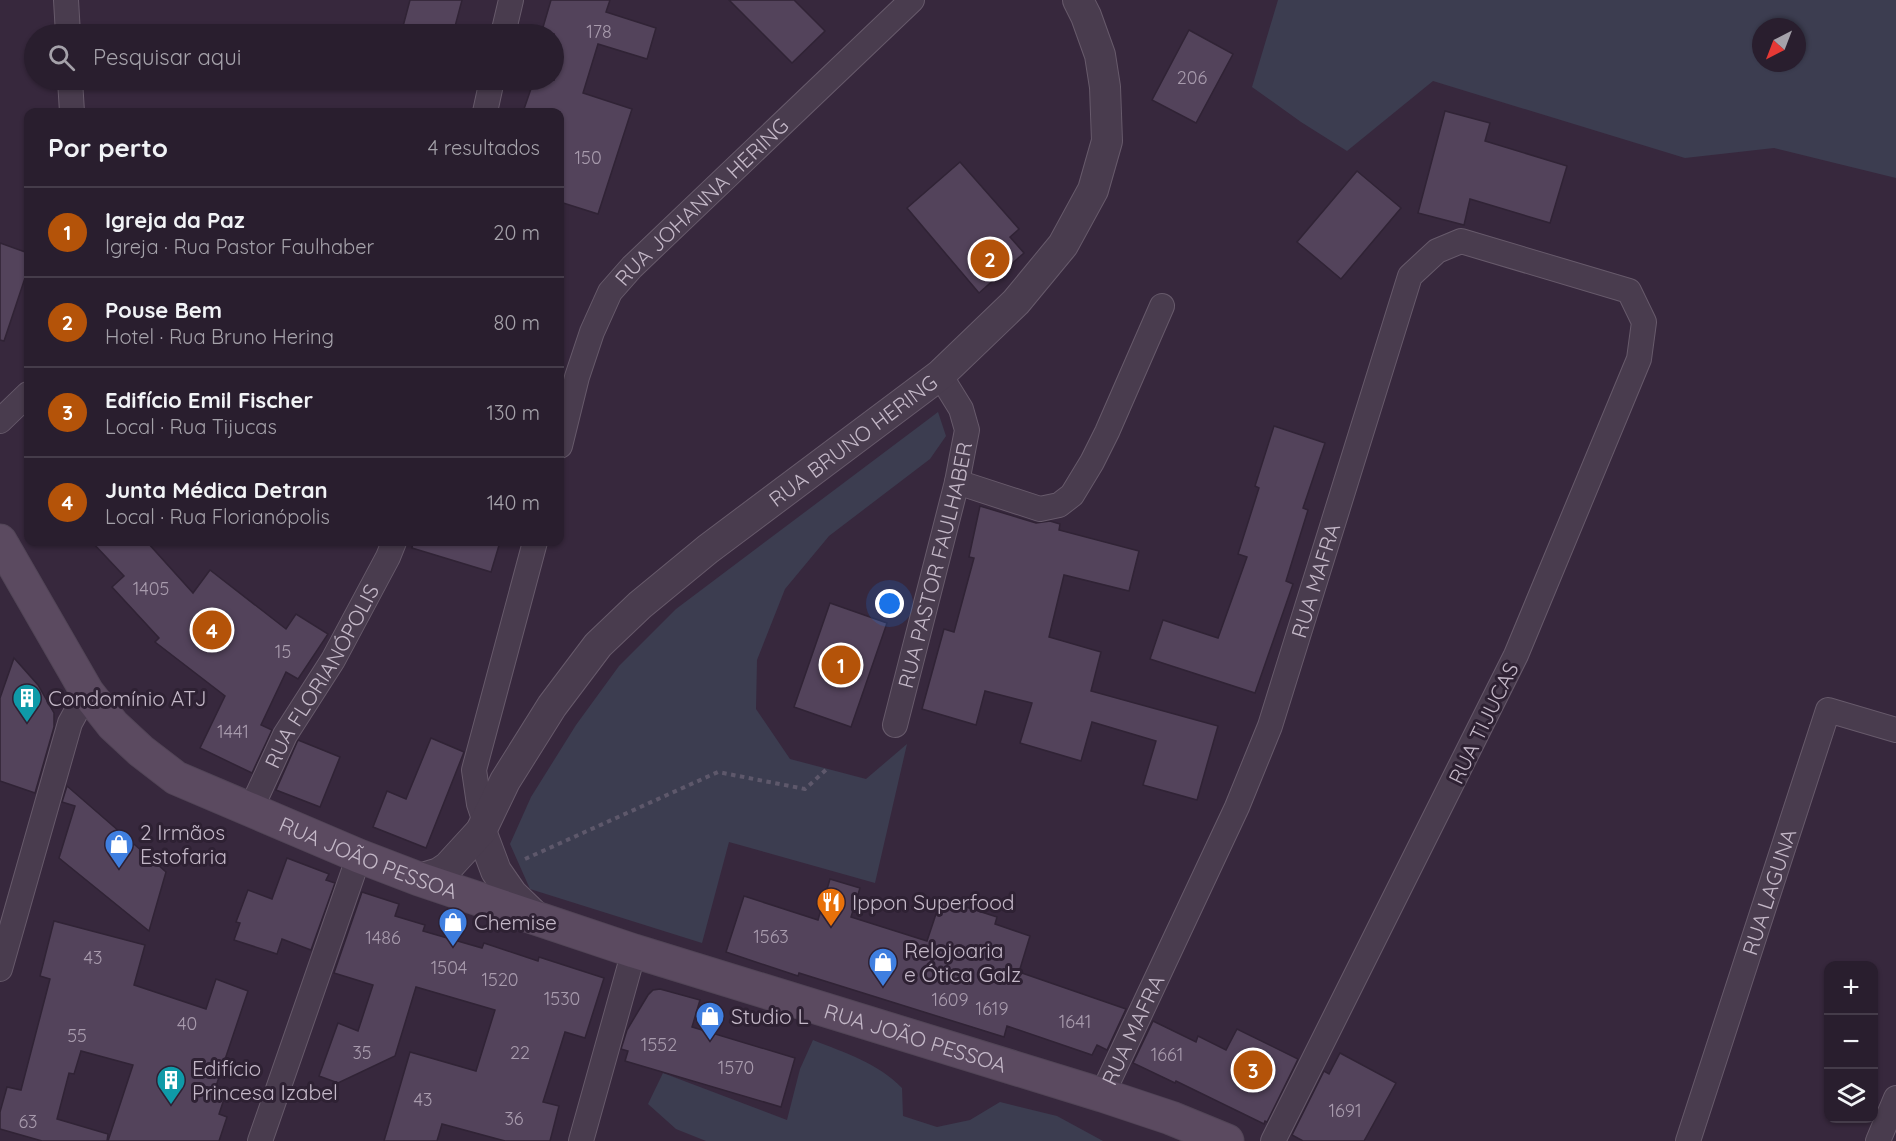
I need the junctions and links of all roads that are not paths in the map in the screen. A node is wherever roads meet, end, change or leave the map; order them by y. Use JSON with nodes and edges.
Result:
{"nodes":[{"id":1,"x":66,"y":0,"type":"edge"},
{"id":2,"x":511,"y":0,"type":"edge"},
{"id":3,"x":912,"y":0,"type":"edge"},
{"id":4,"x":1078,"y":0,"type":"edge"},
{"id":5,"x":67,"y":24,"type":"edge"},
{"id":6,"x":505,"y":24,"type":"edge"},
{"id":7,"x":71,"y":90,"type":"edge"},
{"id":8,"x":490,"y":90,"type":"edge"},
{"id":9,"x":72,"y":108,"type":"edge"},
{"id":10,"x":485,"y":108,"type":"edge"},
{"id":11,"x":1629,"y":291,"type":"joint"},
{"id":12,"x":1162,"y":306,"type":"dead end"},
{"id":13,"x":940,"y":375,"type":"junction"},
{"id":14,"x":24,"y":398,"type":"edge"},
{"id":15,"x":0,"y":421,"type":"edge"},
{"id":16,"x":564,"y":430,"type":"edge"},
{"id":17,"x":957,"y":482,"type":"junction"},
{"id":18,"x":0,"y":541,"type":"edge"},
{"id":19,"x":392,"y":546,"type":"edge"},
{"id":20,"x":534,"y":546,"type":"edge"},
{"id":21,"x":87,"y":692,"type":"junction"},
{"id":22,"x":895,"y":725,"type":"dead end"},
{"id":23,"x":1896,"y":730,"type":"edge"},
{"id":24,"x":250,"y":811,"type":"junction"},
{"id":25,"x":483,"y":826,"type":"junction"},
{"id":26,"x":358,"y":856,"type":"junction"},
{"id":27,"x":419,"y":879,"type":"junction"},
{"id":28,"x":538,"y":919,"type":"junction"},
{"id":29,"x":634,"y":951,"type":"junction"},
{"id":30,"x":0,"y":969,"type":"edge"},
{"id":31,"x":1102,"y":1095,"type":"junction"},
{"id":32,"x":1896,"y":1098,"type":"edge"},
{"id":33,"x":1176,"y":1129,"type":"edge"},
{"id":34,"x":260,"y":1141,"type":"edge"},
{"id":35,"x":581,"y":1141,"type":"edge"},
{"id":36,"x":1227,"y":1141,"type":"edge"},
{"id":37,"x":1273,"y":1141,"type":"edge"},
{"id":38,"x":1688,"y":1141,"type":"edge"},
{"id":39,"x":1878,"y":1141,"type":"edge"}],
"edges":[{"from":1,"to":5,"type":"street"},
{"from":2,"to":6,"type":"street"},
{"from":3,"to":16,"type":"street","name":"RUA JOHANNA HERING"},
{"from":4,"to":13,"type":"street","name":"RUA BRUNO HERING"},
{"from":7,"to":9,"type":"street"},
{"from":8,"to":10,"type":"street"},
{"from":11,"to":31,"type":"street","name":"RUA MAFRA"},
{"from":11,"to":37,"type":"street","name":"RUA TIJUCAS"},
{"from":12,"to":17,"type":"street"},
{"from":13,"to":17,"type":"street","name":"RUA PASTOR FAULHABER"},
{"from":13,"to":25,"type":"street","name":"RUA BRUNO HERING"},
{"from":14,"to":15,"type":"street"},
{"from":17,"to":22,"type":"street","name":"RUA PASTOR FAULHABER"},
{"from":18,"to":21,"type":"main road","name":"RUA JOÃO PESSOA"},
{"from":19,"to":24,"type":"street","name":"RUA FLORIANÓPOLIS"},
{"from":20,"to":25,"type":"street"},
{"from":21,"to":24,"type":"main road","name":"RUA JOÃO PESSOA"},
{"from":21,"to":30,"type":"street"},
{"from":23,"to":38,"type":"street","name":"RUA LAGUNA"},
{"from":24,"to":26,"type":"main road","name":"RUA JOÃO PESSOA"},
{"from":25,"to":27,"type":"street","name":"RUA BRUNO HERING"},
{"from":25,"to":28,"type":"street"},
{"from":26,"to":27,"type":"main road","name":"RUA JOÃO PESSOA"},
{"from":26,"to":34,"type":"street"},
{"from":27,"to":28,"type":"main road","name":"RUA JOÃO PESSOA"},
{"from":28,"to":29,"type":"main road","name":"RUA JOÃO PESSOA"},
{"from":29,"to":31,"type":"main road","name":"RUA JOÃO PESSOA"},
{"from":29,"to":35,"type":"street"},
{"from":31,"to":33,"type":"main road","name":"RUA JOÃO PESSOA"},
{"from":32,"to":39,"type":"street"},
{"from":33,"to":36,"type":"main road","name":"RUA JOÃO PESSOA"}]}
